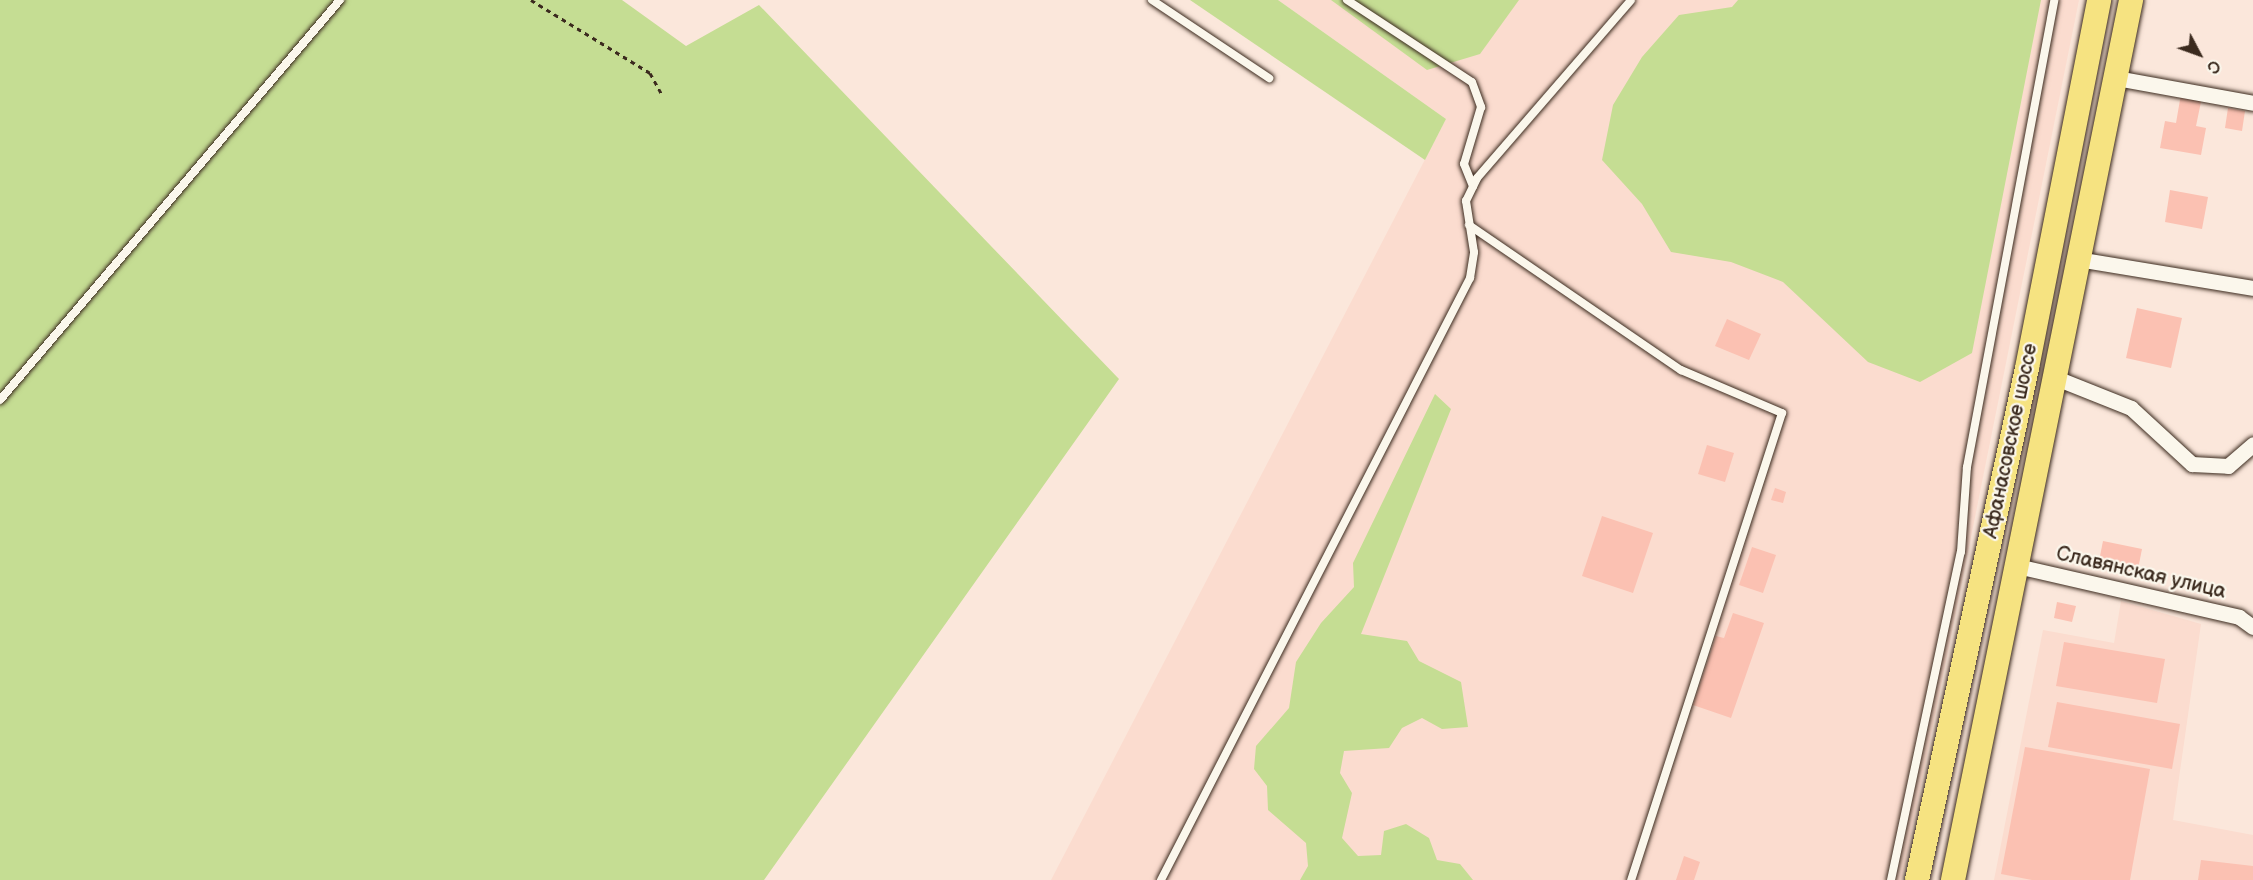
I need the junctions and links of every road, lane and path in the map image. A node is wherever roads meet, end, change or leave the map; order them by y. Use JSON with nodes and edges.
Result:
{"nodes":[{"id":1,"x":340,"y":0,"type":"edge"},
{"id":2,"x":531,"y":0,"type":"edge"},
{"id":3,"x":1152,"y":0,"type":"edge"},
{"id":4,"x":1347,"y":0,"type":"edge"},
{"id":5,"x":1631,"y":0,"type":"edge"},
{"id":6,"x":2054,"y":0,"type":"edge"},
{"id":7,"x":2099,"y":0,"type":"edge"},
{"id":8,"x":2131,"y":0,"type":"edge"},
{"id":9,"x":1269,"y":78,"type":"dead end"},
{"id":10,"x":2116,"y":78,"type":"junction"},
{"id":11,"x":661,"y":93,"type":"dead end"},
{"id":12,"x":2253,"y":103,"type":"edge"},
{"id":13,"x":1473,"y":186,"type":"junction"},
{"id":14,"x":1469,"y":225,"type":"junction"},
{"id":15,"x":2078,"y":259,"type":"junction"},
{"id":16,"x":2253,"y":288,"type":"edge"},
{"id":17,"x":2056,"y":378,"type":"junction"},
{"id":18,"x":0,"y":400,"type":"edge"},
{"id":19,"x":2253,"y":444,"type":"edge"},
{"id":20,"x":2018,"y":566,"type":"junction"},
{"id":21,"x":2253,"y":627,"type":"edge"},
{"id":22,"x":1161,"y":880,"type":"edge"},
{"id":23,"x":1631,"y":880,"type":"edge"},
{"id":24,"x":1891,"y":880,"type":"edge"},
{"id":25,"x":1917,"y":880,"type":"edge"},
{"id":26,"x":1953,"y":880,"type":"edge"}],
"edges":[{"from":1,"to":18,"type":"lane"},
{"from":2,"to":11,"type":"path"},
{"from":3,"to":9,"type":"lane"},
{"from":4,"to":13,"type":"lane"},
{"from":5,"to":13,"type":"lane"},
{"from":6,"to":24,"type":"lane"},
{"from":7,"to":25,"type":"main road","name":"Афанасовское шоссе"},
{"from":8,"to":10,"type":"main road","name":"Афанасовское шоссе"},
{"from":10,"to":12,"type":"street"},
{"from":10,"to":15,"type":"main road","name":"Афанасовское шоссе"},
{"from":13,"to":14,"type":"lane"},
{"from":14,"to":22,"type":"lane"},
{"from":14,"to":23,"type":"lane"},
{"from":15,"to":16,"type":"street"},
{"from":15,"to":17,"type":"main road","name":"Афанасовское шоссе"},
{"from":17,"to":19,"type":"street"},
{"from":17,"to":20,"type":"main road","name":"Афанасовское шоссе"},
{"from":20,"to":21,"type":"street","name":"Славянская улица"},
{"from":20,"to":26,"type":"main road","name":"Афанасовское шоссе"}]}
